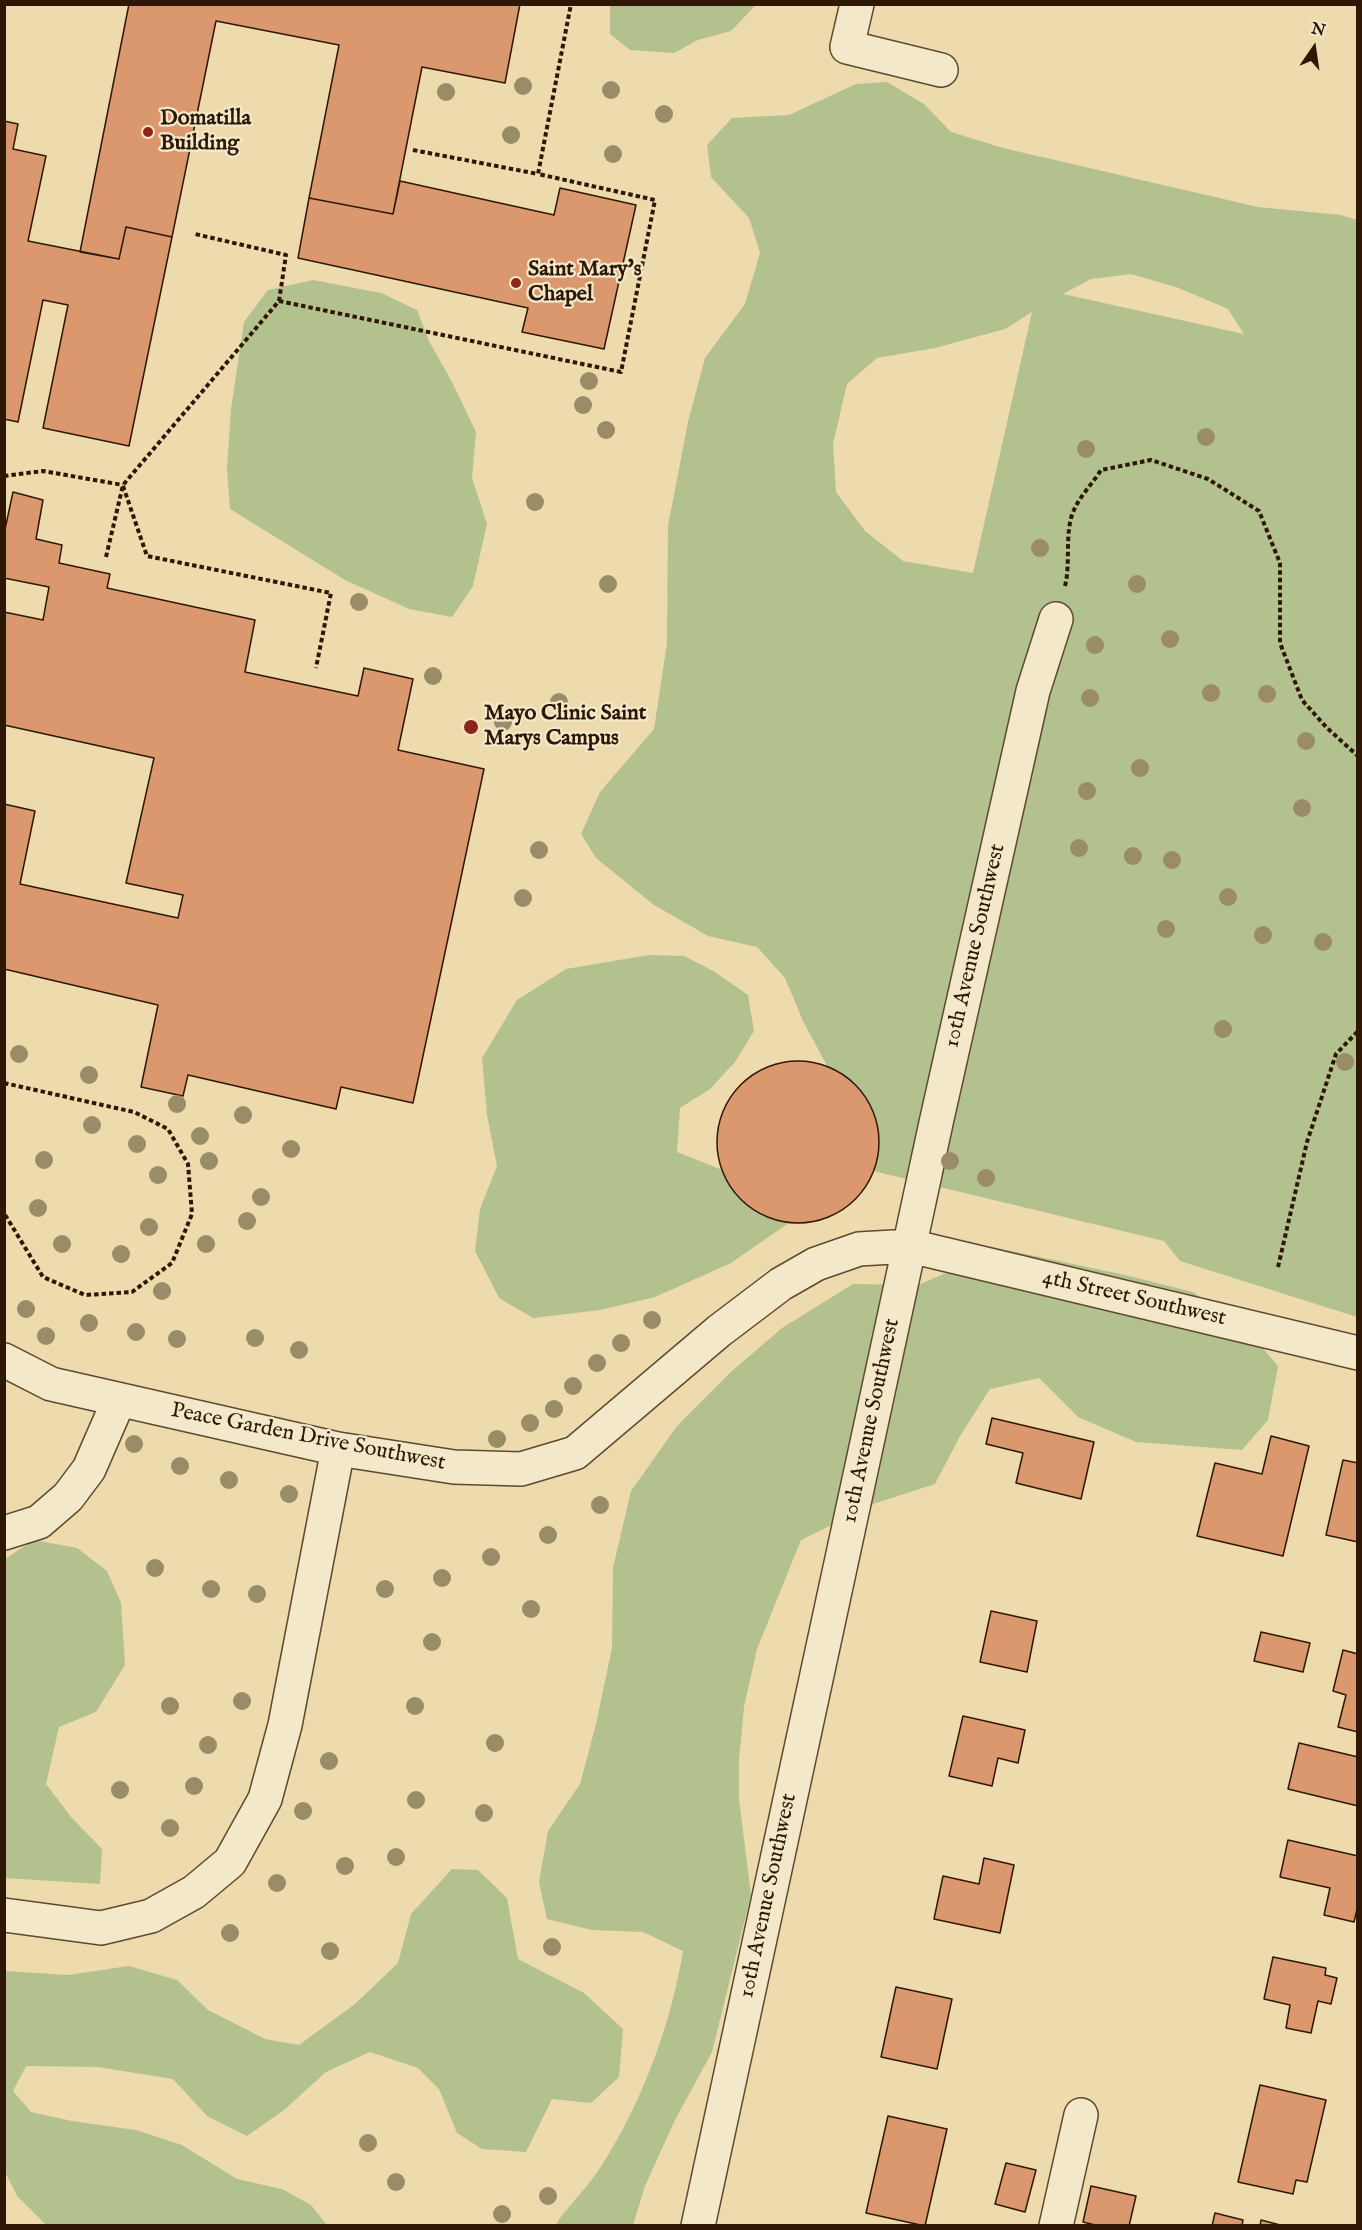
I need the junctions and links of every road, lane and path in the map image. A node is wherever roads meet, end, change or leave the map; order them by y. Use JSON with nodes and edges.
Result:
{"nodes":[{"id":1,"x":571,"y":4,"type":"edge"},
{"id":2,"x":857,"y":4,"type":"edge"},
{"id":3,"x":941,"y":70,"type":"dead end"},
{"id":4,"x":413,"y":150,"type":"dead end"},
{"id":5,"x":537,"y":174,"type":"junction"},
{"id":6,"x":195,"y":234,"type":"dead end"},
{"id":7,"x":279,"y":300,"type":"junction"},
{"id":8,"x":4,"y":476,"type":"edge"},
{"id":9,"x":123,"y":485,"type":"junction"},
{"id":10,"x":106,"y":557,"type":"dead end"},
{"id":11,"x":1056,"y":619,"type":"joint"},
{"id":12,"x":316,"y":668,"type":"dead end"},
{"id":13,"x":1358,"y":756,"type":"edge"},
{"id":14,"x":1358,"y":1031,"type":"edge"},
{"id":15,"x":4,"y":1083,"type":"edge"},
{"id":16,"x":4,"y":1213,"type":"edge"},
{"id":17,"x":910,"y":1246,"type":"junction"},
{"id":18,"x":1278,"y":1267,"type":"dead end"},
{"id":19,"x":1358,"y":1353,"type":"edge"},
{"id":20,"x":4,"y":1360,"type":"edge"},
{"id":21,"x":119,"y":1400,"type":"junction"},
{"id":22,"x":338,"y":1449,"type":"junction"},
{"id":23,"x":4,"y":1533,"type":"edge"},
{"id":24,"x":4,"y":1915,"type":"edge"},
{"id":25,"x":1080,"y":2115,"type":"dead end"},
{"id":26,"x":698,"y":2226,"type":"edge"},
{"id":27,"x":1056,"y":2226,"type":"edge"}],
"edges":[{"from":1,"to":5,"type":"path"},
{"from":2,"to":3,"type":"street"},
{"from":4,"to":5,"type":"path"},
{"from":5,"to":7,"type":"path"},
{"from":6,"to":7,"type":"path"},
{"from":7,"to":9,"type":"path"},
{"from":8,"to":9,"type":"path"},
{"from":9,"to":10,"type":"path"},
{"from":9,"to":12,"type":"path"},
{"from":11,"to":13,"type":"path"},
{"from":11,"to":17,"type":"street","name":"10th Avenue Southwest"},
{"from":14,"to":18,"type":"path"},
{"from":15,"to":16,"type":"path"},
{"from":17,"to":19,"type":"street","name":"4th Street Southwest"},
{"from":17,"to":22,"type":"street","name":"Peace Garden Drive Southwest"},
{"from":17,"to":26,"type":"street","name":"10th Avenue Southwest"},
{"from":20,"to":21,"type":"street","name":"Peace Garden Drive Southwest"},
{"from":21,"to":22,"type":"street","name":"Peace Garden Drive Southwest"},
{"from":21,"to":23,"type":"street"},
{"from":22,"to":24,"type":"street"},
{"from":25,"to":27,"type":"street"}]}
